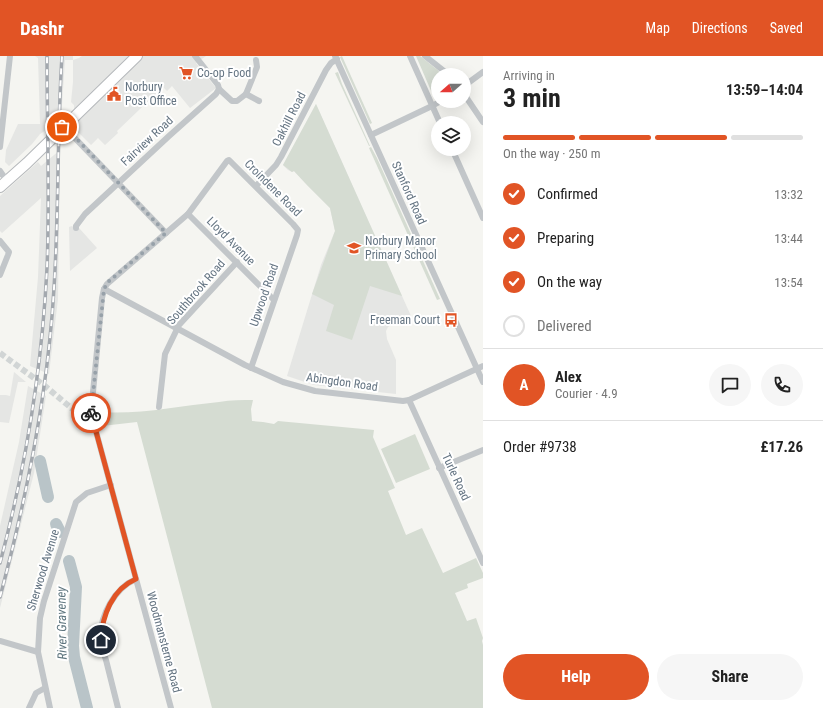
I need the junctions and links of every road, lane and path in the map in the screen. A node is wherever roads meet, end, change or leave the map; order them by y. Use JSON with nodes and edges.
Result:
{"nodes":[{"id":1,"x":10,"y":56,"type":"edge"},
{"id":2,"x":195,"y":56,"type":"edge"},
{"id":3,"x":410,"y":56,"type":"edge"},
{"id":4,"x":425,"y":56,"type":"edge"},
{"id":5,"x":133,"y":57,"type":"edge"},
{"id":6,"x":336,"y":58,"type":"edge"},
{"id":7,"x":256,"y":60,"type":"dead end"},
{"id":8,"x":440,"y":68,"type":"edge"},
{"id":9,"x":483,"y":72,"type":"edge"},
{"id":10,"x":471,"y":81,"type":"edge"},
{"id":11,"x":219,"y":89,"type":"junction"},
{"id":12,"x":246,"y":94,"type":"junction"},
{"id":13,"x":259,"y":101,"type":"dead end"},
{"id":14,"x":431,"y":104,"type":"edge"},
{"id":15,"x":471,"y":104,"type":"edge"},
{"id":16,"x":431,"y":106,"type":"edge"},
{"id":17,"x":483,"y":122,"type":"edge"},
{"id":18,"x":62,"y":127,"type":"junction"},
{"id":19,"x":371,"y":135,"type":"junction"},
{"id":20,"x":0,"y":147,"type":"edge"},
{"id":21,"x":455,"y":156,"type":"edge"},
{"id":22,"x":0,"y":171,"type":"edge"},
{"id":23,"x":119,"y":183,"type":"junction"},
{"id":24,"x":3,"y":184,"type":"edge"},
{"id":25,"x":256,"y":186,"type":"junction"},
{"id":26,"x":188,"y":214,"type":"junction"},
{"id":27,"x":483,"y":218,"type":"edge"},
{"id":28,"x":76,"y":228,"type":"dead end"},
{"id":29,"x":298,"y":230,"type":"joint"},
{"id":30,"x":166,"y":233,"type":"junction"},
{"id":31,"x":0,"y":241,"type":"edge"},
{"id":32,"x":237,"y":262,"type":"junction"},
{"id":33,"x":0,"y":275,"type":"edge"},
{"id":34,"x":104,"y":289,"type":"junction"},
{"id":35,"x":274,"y":300,"type":"junction"},
{"id":36,"x":177,"y":329,"type":"junction"},
{"id":37,"x":480,"y":367,"type":"edge"},
{"id":38,"x":251,"y":368,"type":"junction"},
{"id":39,"x":483,"y":382,"type":"edge"},
{"id":40,"x":409,"y":400,"type":"junction"},
{"id":41,"x":159,"y":407,"type":"dead end"},
{"id":42,"x":483,"y":450,"type":"edge"},
{"id":43,"x":440,"y":468,"type":"junction"},
{"id":44,"x":111,"y":485,"type":"junction"},
{"id":45,"x":483,"y":563,"type":"edge"},
{"id":46,"x":136,"y":579,"type":"junction"},
{"id":47,"x":0,"y":641,"type":"edge"},
{"id":48,"x":38,"y":652,"type":"junction"},
{"id":49,"x":45,"y":688,"type":"junction"},
{"id":50,"x":29,"y":708,"type":"edge"},
{"id":51,"x":50,"y":708,"type":"edge"},
{"id":52,"x":118,"y":708,"type":"edge"},
{"id":53,"x":171,"y":708,"type":"edge"}],
"edges":[{"from":1,"to":20,"type":"street"},
{"from":2,"to":11,"type":"street"},
{"from":3,"to":14,"type":"street"},
{"from":4,"to":8,"type":"street"},
{"from":5,"to":18,"type":"highway"},
{"from":6,"to":19,"type":"street","name":"Stanford Road"},
{"from":6,"to":25,"type":"street","name":"Oakhill Road"},
{"from":7,"to":12,"type":"street"},
{"from":9,"to":10,"type":"street"},
{"from":11,"to":12,"type":"street"},
{"from":11,"to":23,"type":"street","name":"Fairview Road"},
{"from":12,"to":13,"type":"street"},
{"from":15,"to":17,"type":"street"},
{"from":16,"to":19,"type":"street"},
{"from":18,"to":23,"type":"street"},
{"from":18,"to":24,"type":"highway"},
{"from":19,"to":37,"type":"street","name":"Stanford Road"},
{"from":21,"to":27,"type":"street"},
{"from":22,"to":24,"type":"street"},
{"from":23,"to":28,"type":"street","name":"Fairview Road"},
{"from":23,"to":30,"type":"street"},
{"from":25,"to":26,"type":"street","name":"Croindene Road"},
{"from":25,"to":29,"type":"street","name":"Croindene Road"},
{"from":26,"to":30,"type":"street"},
{"from":26,"to":32,"type":"street","name":"Lloyd Avenue"},
{"from":29,"to":35,"type":"street","name":"Upwood Road"},
{"from":30,"to":34,"type":"street"},
{"from":31,"to":33,"type":"street"},
{"from":32,"to":35,"type":"street","name":"Lloyd Avenue"},
{"from":32,"to":36,"type":"street","name":"Southbrook Road"},
{"from":34,"to":36,"type":"street","name":"Abingdon Road"},
{"from":34,"to":44,"type":"street","name":"Woodmansterne Road"},
{"from":35,"to":38,"type":"street","name":"Upwood Road"},
{"from":36,"to":38,"type":"street","name":"Abingdon Road"},
{"from":36,"to":41,"type":"street","name":"Southbrook Road"},
{"from":37,"to":39,"type":"street","name":"Stanford Road"},
{"from":37,"to":40,"type":"street"},
{"from":38,"to":40,"type":"street","name":"Abingdon Road"},
{"from":40,"to":43,"type":"street","name":"Turle Road"},
{"from":42,"to":43,"type":"street"},
{"from":43,"to":45,"type":"street","name":"Turle Road"},
{"from":44,"to":46,"type":"street","name":"Woodmansterne Road"},
{"from":44,"to":48,"type":"street","name":"Sherwood Avenue"},
{"from":46,"to":52,"type":"street"},
{"from":46,"to":53,"type":"street","name":"Woodmansterne Road"},
{"from":47,"to":48,"type":"street"},
{"from":48,"to":49,"type":"street","name":"Sherwood Avenue"},
{"from":49,"to":50,"type":"street"},
{"from":49,"to":51,"type":"street","name":"Sherwood Avenue"}]}
